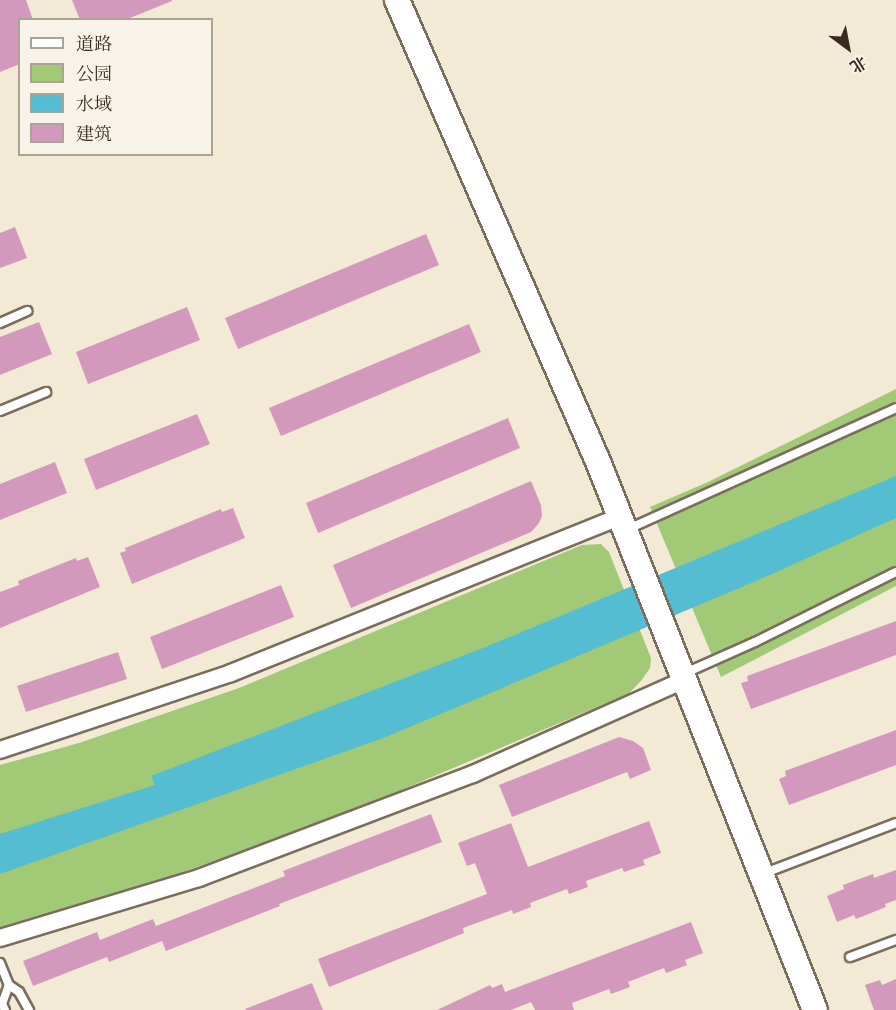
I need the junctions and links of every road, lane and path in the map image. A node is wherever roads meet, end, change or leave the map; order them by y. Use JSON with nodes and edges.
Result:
{"nodes":[{"id":1,"x":397,"y":0,"type":"edge"},
{"id":2,"x":27,"y":311,"type":"dead end"},
{"id":3,"x":0,"y":323,"type":"edge"},
{"id":4,"x":46,"y":392,"type":"dead end"},
{"id":5,"x":896,"y":408,"type":"edge"},
{"id":6,"x":0,"y":411,"type":"edge"},
{"id":7,"x":622,"y":523,"type":"junction"},
{"id":8,"x":896,"y":572,"type":"edge"},
{"id":9,"x":683,"y":677,"type":"junction"},
{"id":10,"x":0,"y":750,"type":"edge"},
{"id":11,"x":896,"y":823,"type":"edge"},
{"id":12,"x":761,"y":874,"type":"junction"},
{"id":13,"x":0,"y":938,"type":"edge"},
{"id":14,"x":896,"y":940,"type":"edge"},
{"id":15,"x":850,"y":957,"type":"dead end"},
{"id":16,"x":0,"y":963,"type":"edge"},
{"id":17,"x":9,"y":986,"type":"junction"},
{"id":18,"x":5,"y":1010,"type":"edge"},
{"id":19,"x":29,"y":1010,"type":"edge"},
{"id":20,"x":815,"y":1010,"type":"edge"}],
"edges":[{"from":1,"to":7,"type":"street"},
{"from":2,"to":3,"type":"lane"},
{"from":4,"to":6,"type":"lane"},
{"from":5,"to":7,"type":"lane"},
{"from":7,"to":9,"type":"street"},
{"from":7,"to":10,"type":"street"},
{"from":8,"to":9,"type":"lane"},
{"from":9,"to":12,"type":"street"},
{"from":9,"to":13,"type":"street"},
{"from":11,"to":12,"type":"lane"},
{"from":12,"to":20,"type":"street"},
{"from":14,"to":15,"type":"lane"},
{"from":16,"to":17,"type":"lane"},
{"from":17,"to":18,"type":"lane"},
{"from":17,"to":19,"type":"lane"}]}
